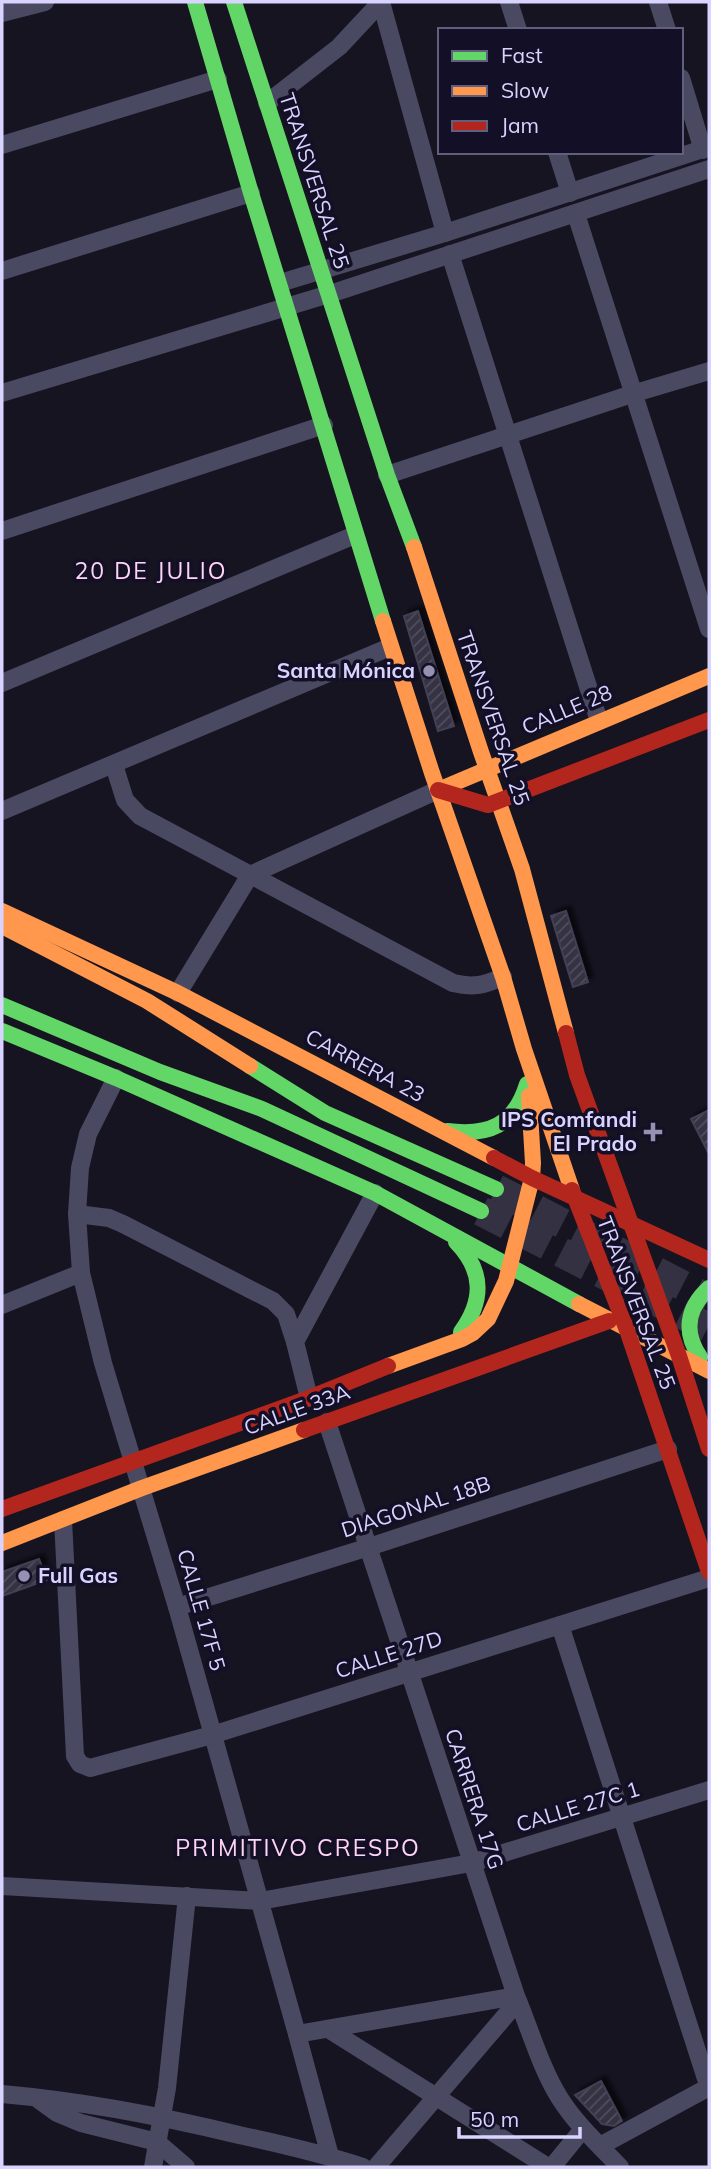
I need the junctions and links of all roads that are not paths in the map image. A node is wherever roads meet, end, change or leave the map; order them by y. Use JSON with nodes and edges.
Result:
{"nodes":[{"id":1,"x":45,"y":2,"type":"edge"},
{"id":2,"x":195,"y":2,"type":"edge"},
{"id":3,"x":234,"y":2,"type":"edge"},
{"id":4,"x":381,"y":2,"type":"edge"},
{"id":5,"x":509,"y":2,"type":"edge"},
{"id":6,"x":658,"y":2,"type":"edge"},
{"id":7,"x":2,"y":13,"type":"edge"},
{"id":8,"x":517,"y":28,"type":"edge"},
{"id":9,"x":666,"y":28,"type":"edge"},
{"id":10,"x":218,"y":79,"type":"junction"},
{"id":11,"x":683,"y":84,"type":"edge"},
{"id":12,"x":267,"y":103,"type":"junction"},
{"id":13,"x":2,"y":145,"type":"edge"},
{"id":14,"x":706,"y":148,"type":"edge"},
{"id":15,"x":558,"y":154,"type":"edge"},
{"id":16,"x":709,"y":169,"type":"edge"},
{"id":17,"x":251,"y":193,"type":"junction"},
{"id":18,"x":570,"y":193,"type":"junction"},
{"id":19,"x":576,"y":214,"type":"junction"},
{"id":20,"x":445,"y":233,"type":"junction"},
{"id":21,"x":450,"y":254,"type":"junction"},
{"id":22,"x":321,"y":270,"type":"junction"},
{"id":23,"x":2,"y":271,"type":"edge"},
{"id":24,"x":280,"y":283,"type":"junction"},
{"id":25,"x":328,"y":294,"type":"junction"},
{"id":26,"x":288,"y":306,"type":"junction"},
{"id":27,"x":709,"y":371,"type":"edge"},
{"id":28,"x":2,"y":393,"type":"edge"},
{"id":29,"x":632,"y":394,"type":"junction"},
{"id":30,"x":324,"y":425,"type":"junction"},
{"id":31,"x":509,"y":436,"type":"junction"},
{"id":32,"x":387,"y":475,"type":"junction"},
{"id":33,"x":2,"y":531,"type":"edge"},
{"id":34,"x":355,"y":535,"type":"junction"},
{"id":35,"x":709,"y":629,"type":"edge"},
{"id":36,"x":390,"y":647,"type":"junction"},
{"id":37,"x":709,"y":676,"type":"edge"},
{"id":38,"x":2,"y":683,"type":"edge"},
{"id":39,"x":709,"y":720,"type":"edge"},
{"id":40,"x":600,"y":721,"type":"junction"},
{"id":41,"x":114,"y":765,"type":"junction"},
{"id":42,"x":488,"y":768,"type":"junction"},
{"id":43,"x":438,"y":790,"type":"junction"},
{"id":44,"x":499,"y":801,"type":"junction"},
{"id":45,"x":2,"y":811,"type":"edge"},
{"id":46,"x":250,"y":875,"type":"junction"},
{"id":47,"x":2,"y":911,"type":"edge"},
{"id":48,"x":7,"y":929,"type":"edge"},
{"id":49,"x":503,"y":976,"type":"junction"},
{"id":50,"x":178,"y":993,"type":"junction"},
{"id":51,"x":2,"y":1005,"type":"edge"},
{"id":52,"x":2,"y":1031,"type":"edge"},
{"id":53,"x":524,"y":1049,"type":"junction"},
{"id":54,"x":116,"y":1078,"type":"junction"},
{"id":55,"x":528,"y":1079,"type":"junction"},
{"id":56,"x":435,"y":1127,"type":"junction"},
{"id":57,"x":532,"y":1178,"type":"junction"},
{"id":58,"x":496,"y":1189,"type":"tunnel mouth"},
{"id":59,"x":375,"y":1193,"type":"junction"},
{"id":60,"x":573,"y":1197,"type":"junction"},
{"id":61,"x":481,"y":1211,"type":"tunnel mouth"},
{"id":62,"x":77,"y":1214,"type":"junction"},
{"id":63,"x":630,"y":1223,"type":"junction"},
{"id":64,"x":432,"y":1224,"type":"junction"},
{"id":65,"x":709,"y":1260,"type":"edge"},
{"id":66,"x":510,"y":1268,"type":"junction"},
{"id":67,"x":81,"y":1273,"type":"junction"},
{"id":68,"x":709,"y":1288,"type":"edge"},
{"id":69,"x":2,"y":1305,"type":"edge"},
{"id":70,"x":609,"y":1321,"type":"junction"},
{"id":71,"x":627,"y":1330,"type":"junction"},
{"id":72,"x":295,"y":1342,"type":"junction"},
{"id":73,"x":437,"y":1347,"type":"junction"},
{"id":74,"x":680,"y":1356,"type":"junction"},
{"id":75,"x":709,"y":1368,"type":"edge"},
{"id":76,"x":309,"y":1398,"type":"junction"},
{"id":77,"x":327,"y":1422,"type":"junction"},
{"id":78,"x":668,"y":1449,"type":"junction"},
{"id":79,"x":709,"y":1449,"type":"edge"},
{"id":80,"x":133,"y":1462,"type":"junction"},
{"id":81,"x":142,"y":1488,"type":"junction"},
{"id":82,"x":2,"y":1509,"type":"edge"},
{"id":83,"x":63,"y":1520,"type":"junction"},
{"id":84,"x":2,"y":1544,"type":"edge"},
{"id":85,"x":369,"y":1547,"type":"junction"},
{"id":86,"x":709,"y":1572,"type":"edge"},
{"id":87,"x":709,"y":1578,"type":"edge"},
{"id":88,"x":177,"y":1606,"type":"junction"},
{"id":89,"x":560,"y":1625,"type":"junction"},
{"id":90,"x":409,"y":1673,"type":"junction"},
{"id":91,"x":212,"y":1735,"type":"junction"},
{"id":92,"x":709,"y":1790,"type":"edge"},
{"id":93,"x":622,"y":1818,"type":"junction"},
{"id":94,"x":471,"y":1863,"type":"junction"},
{"id":95,"x":2,"y":1886,"type":"edge"},
{"id":96,"x":187,"y":1896,"type":"junction"},
{"id":97,"x":260,"y":1900,"type":"junction"},
{"id":98,"x":517,"y":1998,"type":"junction"},
{"id":99,"x":328,"y":2029,"type":"junction"},
{"id":100,"x":297,"y":2034,"type":"junction"},
{"id":101,"x":709,"y":2087,"type":"edge"},
{"id":102,"x":2,"y":2094,"type":"edge"},
{"id":103,"x":35,"y":2097,"type":"junction"},
{"id":104,"x":436,"y":2098,"type":"junction"},
{"id":105,"x":163,"y":2117,"type":"junction"},
{"id":106,"x":583,"y":2129,"type":"junction"},
{"id":107,"x":157,"y":2142,"type":"junction"},
{"id":108,"x":600,"y":2146,"type":"junction"},
{"id":109,"x":330,"y":2156,"type":"junction"},
{"id":110,"x":153,"y":2167,"type":"edge"},
{"id":111,"x":186,"y":2167,"type":"edge"},
{"id":112,"x":363,"y":2167,"type":"edge"},
{"id":113,"x":376,"y":2167,"type":"edge"},
{"id":114,"x":550,"y":2167,"type":"edge"},
{"id":115,"x":620,"y":2167,"type":"edge"}],
"edges":[{"from":1,"to":7,"type":"street"},
{"from":2,"to":10,"type":"main road","name":"TRANSVERSAL 25"},
{"from":3,"to":12,"type":"main road","name":"TRANSVERSAL 25"},
{"from":4,"to":12,"type":"street"},
{"from":4,"to":20,"type":"street"},
{"from":5,"to":8,"type":"street"},
{"from":6,"to":9,"type":"street"},
{"from":10,"to":13,"type":"street"},
{"from":10,"to":17,"type":"main road","name":"TRANSVERSAL 25"},
{"from":11,"to":14,"type":"street"},
{"from":12,"to":22,"type":"main road","name":"TRANSVERSAL 25"},
{"from":14,"to":18,"type":"street"},
{"from":15,"to":18,"type":"street"},
{"from":16,"to":19,"type":"street"},
{"from":17,"to":23,"type":"street"},
{"from":17,"to":24,"type":"main road","name":"TRANSVERSAL 25"},
{"from":18,"to":20,"type":"street"},
{"from":19,"to":21,"type":"street"},
{"from":19,"to":29,"type":"street"},
{"from":20,"to":22,"type":"street"},
{"from":21,"to":25,"type":"street"},
{"from":21,"to":31,"type":"street"},
{"from":22,"to":24,"type":"street"},
{"from":22,"to":25,"type":"main road","name":"TRANSVERSAL 25"},
{"from":24,"to":26,"type":"main road","name":"TRANSVERSAL 25"},
{"from":25,"to":26,"type":"street"},
{"from":25,"to":32,"type":"main road","name":"TRANSVERSAL 25"},
{"from":26,"to":28,"type":"street"},
{"from":26,"to":30,"type":"main road","name":"TRANSVERSAL 25"},
{"from":27,"to":29,"type":"street"},
{"from":29,"to":31,"type":"street"},
{"from":29,"to":35,"type":"street"},
{"from":30,"to":33,"type":"street"},
{"from":30,"to":34,"type":"main road","name":"TRANSVERSAL 25"},
{"from":31,"to":32,"type":"street"},
{"from":31,"to":40,"type":"street"},
{"from":32,"to":42,"type":"main road","name":"TRANSVERSAL 25"},
{"from":34,"to":36,"type":"main road","name":"TRANSVERSAL 25"},
{"from":34,"to":38,"type":"street"},
{"from":36,"to":41,"type":"street"},
{"from":36,"to":43,"type":"main road","name":"TRANSVERSAL 25"},
{"from":37,"to":40,"type":"main road","name":"CALLE 28"},
{"from":39,"to":44,"type":"main road"},
{"from":40,"to":42,"type":"main road","name":"CALLE 28"},
{"from":41,"to":45,"type":"street"},
{"from":41,"to":46,"type":"street"},
{"from":42,"to":43,"type":"main road","name":"CALLE 28"},
{"from":42,"to":44,"type":"main road","name":"TRANSVERSAL 25"},
{"from":43,"to":44,"type":"main road"},
{"from":43,"to":46,"type":"street"},
{"from":43,"to":49,"type":"main road","name":"TRANSVERSAL 25"},
{"from":44,"to":63,"type":"main road","name":"TRANSVERSAL 25"},
{"from":46,"to":49,"type":"street"},
{"from":46,"to":50,"type":"street"},
{"from":47,"to":50,"type":"main road","name":"CARRERA 23"},
{"from":48,"to":58,"type":"main road"},
{"from":49,"to":53,"type":"main road","name":"TRANSVERSAL 25"},
{"from":50,"to":56,"type":"main road","name":"CARRERA 23"},
{"from":51,"to":61,"type":"main road"},
{"from":52,"to":54,"type":"main road"},
{"from":53,"to":55,"type":"main road","name":"TRANSVERSAL 25"},
{"from":53,"to":60,"type":"main road","name":"TRANSVERSAL 25"},
{"from":54,"to":59,"type":"main road"},
{"from":54,"to":62,"type":"street","name":"CALLE 17F 5"},
{"from":55,"to":56,"type":"main road"},
{"from":55,"to":57,"type":"main road","name":"TRANSVERSAL 25"},
{"from":56,"to":57,"type":"main road","name":"CARRERA 23"},
{"from":57,"to":60,"type":"main road","name":"CARRERA 23"},
{"from":57,"to":66,"type":"main road","name":"TRANSVERSAL 25"},
{"from":59,"to":64,"type":"main road"},
{"from":59,"to":72,"type":"street"},
{"from":60,"to":63,"type":"main road","name":"CARRERA 23"},
{"from":60,"to":71,"type":"main road","name":"TRANSVERSAL 25"},
{"from":62,"to":67,"type":"street","name":"CALLE 17F 5"},
{"from":62,"to":72,"type":"street"},
{"from":63,"to":65,"type":"main road","name":"CARRERA 23"},
{"from":63,"to":74,"type":"main road","name":"TRANSVERSAL 25"},
{"from":64,"to":66,"type":"main road"},
{"from":64,"to":73,"type":"main road"},
{"from":66,"to":70,"type":"main road"},
{"from":66,"to":73,"type":"main road","name":"CALLE 33A"},
{"from":67,"to":69,"type":"street"},
{"from":67,"to":80,"type":"street","name":"CALLE 17F 5"},
{"from":68,"to":75,"type":"main road"},
{"from":70,"to":71,"type":"main road"},
{"from":70,"to":77,"type":"main road","name":"CALLE 33A"},
{"from":71,"to":74,"type":"main road"},
{"from":71,"to":78,"type":"main road","name":"TRANSVERSAL 25"},
{"from":72,"to":76,"type":"street"},
{"from":73,"to":76,"type":"main road","name":"CALLE 33A"},
{"from":74,"to":75,"type":"main road"},
{"from":74,"to":79,"type":"main road","name":"TRANSVERSAL 25"},
{"from":76,"to":80,"type":"main road","name":"CALLE 33A"},
{"from":77,"to":81,"type":"main road","name":"CALLE 33A"},
{"from":77,"to":85,"type":"street","name":"CARRERA 17G"},
{"from":78,"to":85,"type":"street","name":"DIAGONAL 18B"},
{"from":78,"to":86,"type":"main road","name":"TRANSVERSAL 25"},
{"from":80,"to":81,"type":"street","name":"CALLE 17F 5"},
{"from":80,"to":82,"type":"main road","name":"CALLE 33A"},
{"from":81,"to":83,"type":"main road","name":"CALLE 33A"},
{"from":81,"to":88,"type":"street","name":"CALLE 17F 5"},
{"from":83,"to":84,"type":"main road","name":"CALLE 33A"},
{"from":83,"to":91,"type":"street","name":"CALLE 27D"},
{"from":85,"to":88,"type":"street","name":"DIAGONAL 18B"},
{"from":85,"to":90,"type":"street","name":"CARRERA 17G"},
{"from":87,"to":89,"type":"street","name":"CALLE 27D"},
{"from":88,"to":91,"type":"street","name":"CALLE 17F 5"},
{"from":89,"to":90,"type":"street","name":"CALLE 27D"},
{"from":89,"to":93,"type":"street"},
{"from":90,"to":91,"type":"street","name":"CALLE 27D"},
{"from":90,"to":94,"type":"street","name":"CARRERA 17G"},
{"from":91,"to":97,"type":"street","name":"CALLE 17F 5"},
{"from":92,"to":93,"type":"street","name":"CALLE 27C 1"},
{"from":93,"to":94,"type":"street","name":"CALLE 27C 1"},
{"from":93,"to":101,"type":"street"},
{"from":94,"to":97,"type":"street","name":"CALLE 27C 1"},
{"from":94,"to":98,"type":"street","name":"CARRERA 17G"},
{"from":95,"to":96,"type":"street","name":"CALLE 27C 1"},
{"from":96,"to":97,"type":"street","name":"CALLE 27C 1"},
{"from":96,"to":105,"type":"street"},
{"from":97,"to":100,"type":"street","name":"CALLE 17F 5"},
{"from":98,"to":99,"type":"street"},
{"from":98,"to":104,"type":"street"},
{"from":98,"to":106,"type":"street","name":"CARRERA 17G"},
{"from":99,"to":100,"type":"street"},
{"from":99,"to":104,"type":"street"},
{"from":100,"to":109,"type":"street","name":"CALLE 17F 5"},
{"from":101,"to":108,"type":"street"},
{"from":102,"to":103,"type":"street"},
{"from":103,"to":105,"type":"street"},
{"from":103,"to":107,"type":"street"},
{"from":104,"to":113,"type":"street"},
{"from":104,"to":114,"type":"street"},
{"from":105,"to":107,"type":"street"},
{"from":105,"to":109,"type":"street"},
{"from":106,"to":108,"type":"street","name":"CARRERA 17G"},
{"from":106,"to":114,"type":"street"},
{"from":107,"to":110,"type":"street"},
{"from":107,"to":111,"type":"street"},
{"from":108,"to":115,"type":"street","name":"CARRERA 17G"},
{"from":109,"to":112,"type":"street"}]}
